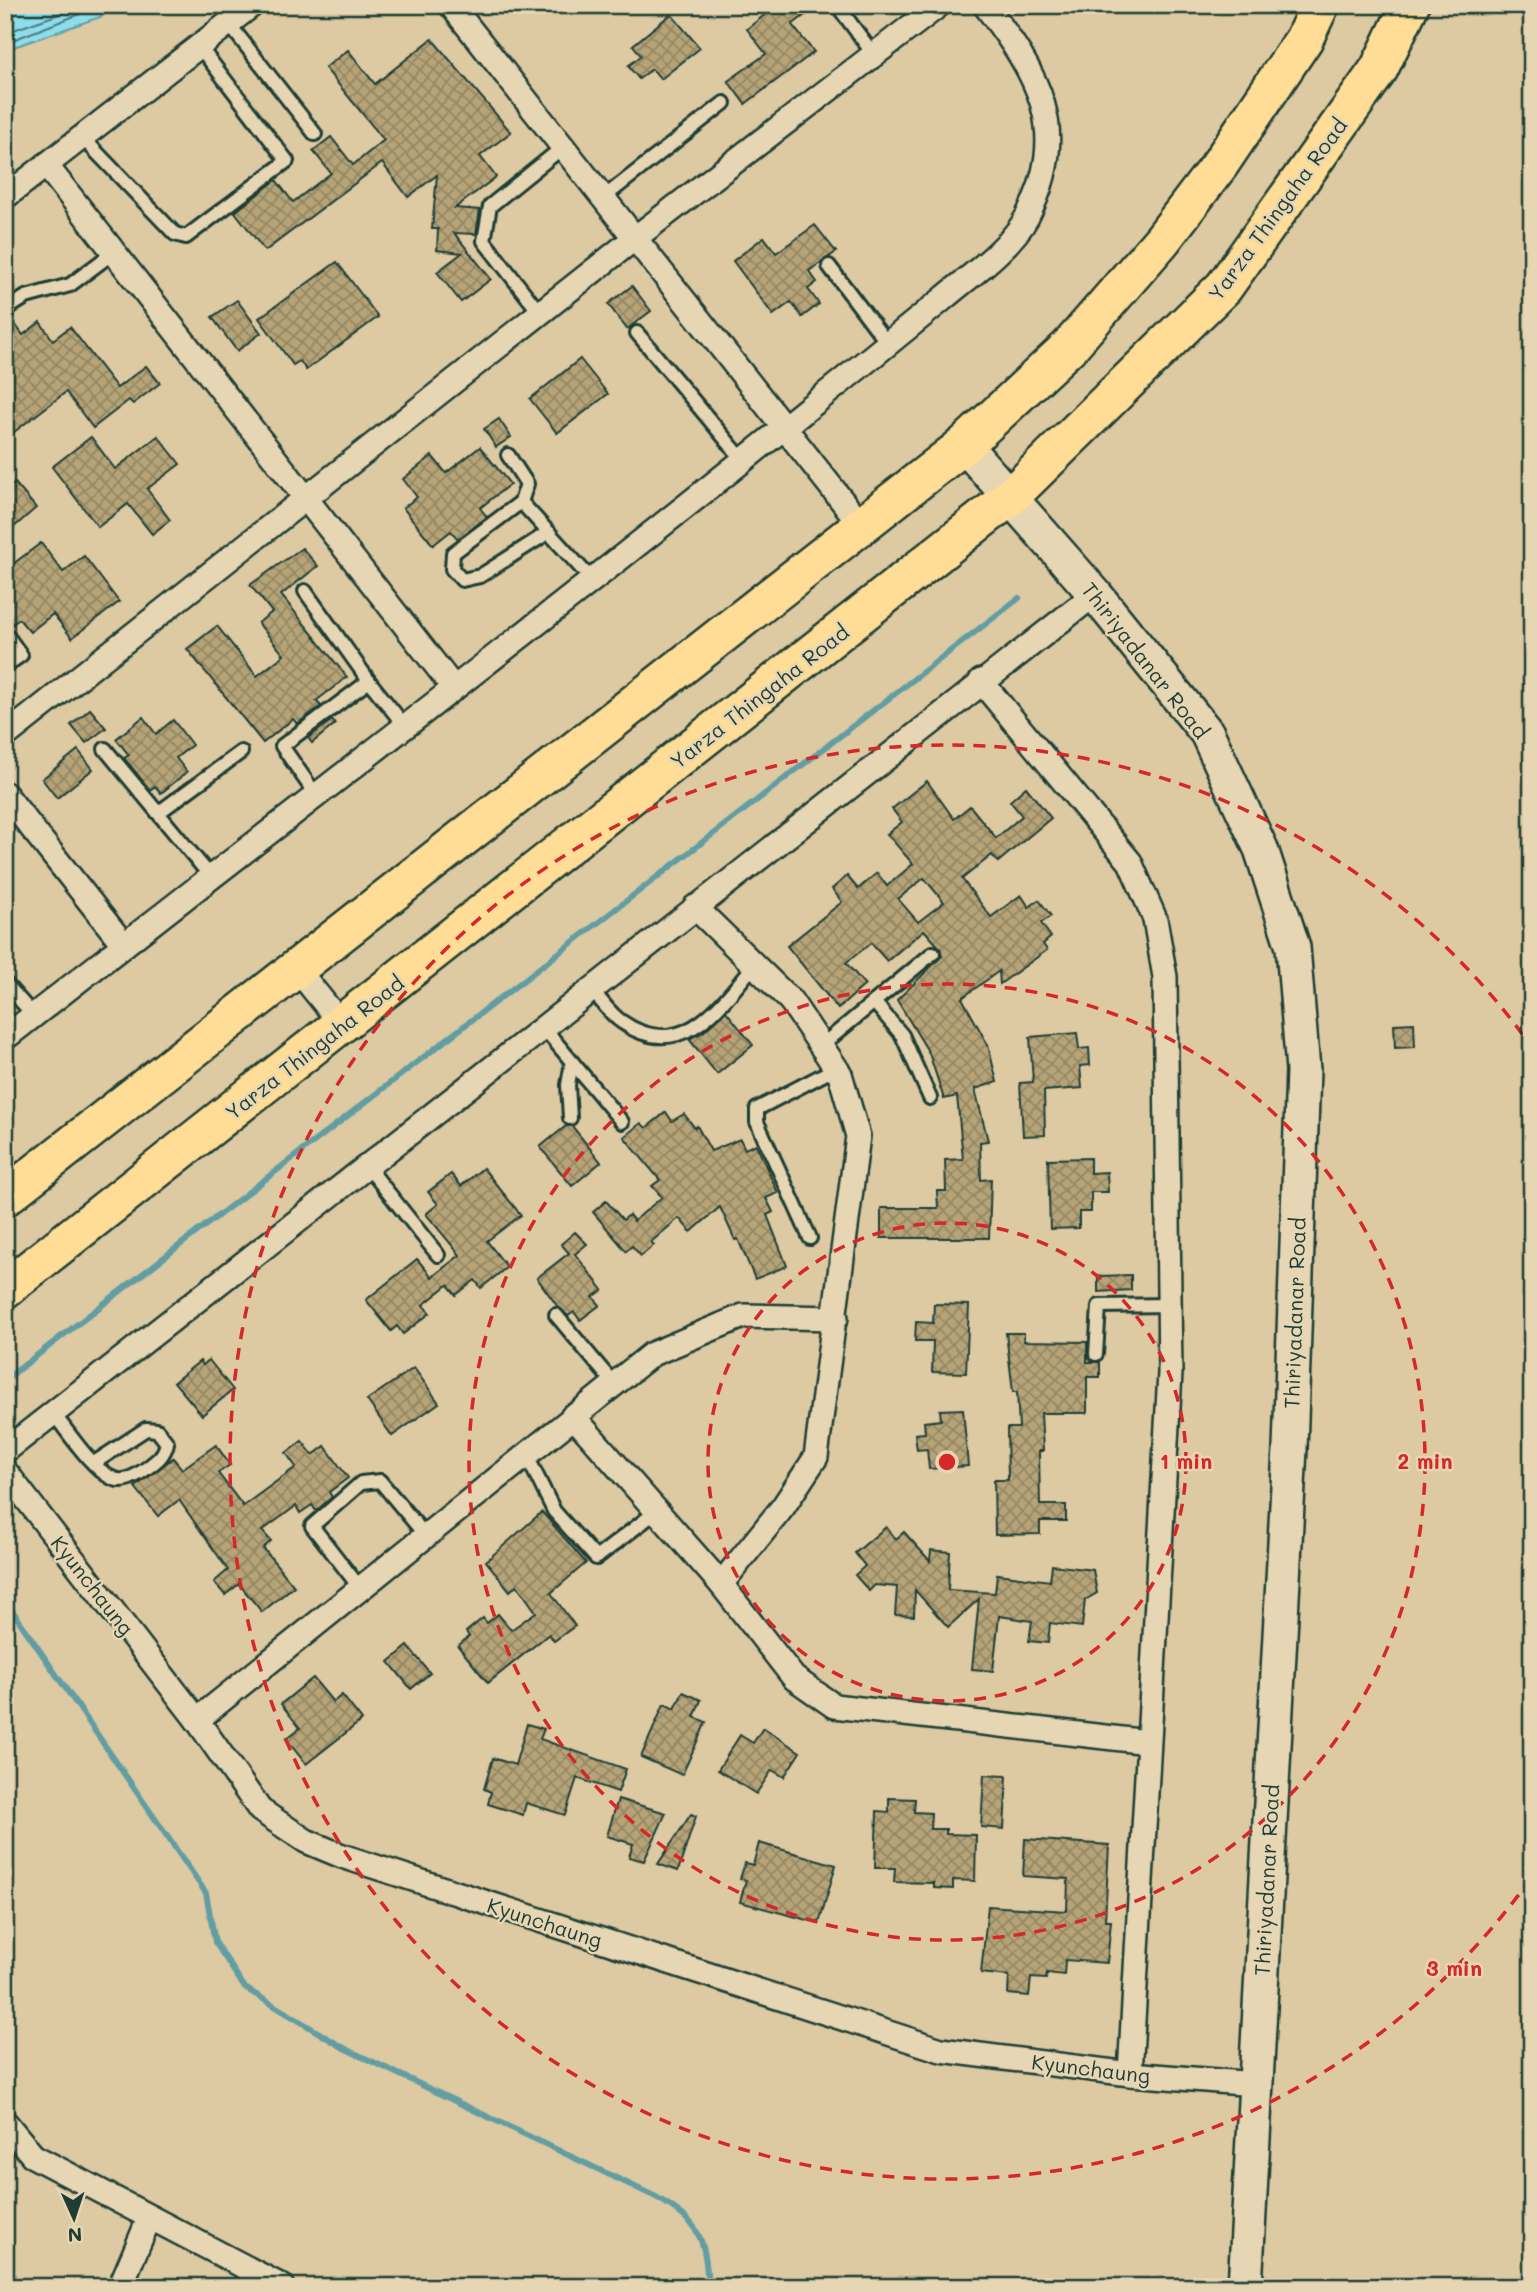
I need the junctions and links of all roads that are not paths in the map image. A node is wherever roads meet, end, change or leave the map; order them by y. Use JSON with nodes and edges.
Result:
{"nodes":[{"id":1,"x":253,"y":5,"type":"edge"},
{"id":2,"x":451,"y":5,"type":"edge"},
{"id":3,"x":837,"y":5,"type":"edge"},
{"id":4,"x":939,"y":5,"type":"edge"},
{"id":5,"x":985,"y":5,"type":"edge"},
{"id":6,"x":1320,"y":5,"type":"edge"},
{"id":7,"x":1410,"y":5,"type":"edge"},
{"id":8,"x":229,"y":23,"type":"junction"},
{"id":9,"x":199,"y":46,"type":"junction"},
{"id":10,"x":874,"y":55,"type":"junction"},
{"id":11,"x":724,"y":103,"type":"dead end"},
{"id":12,"x":315,"y":134,"type":"dead end"},
{"id":13,"x":82,"y":137,"type":"junction"},
{"id":14,"x":563,"y":147,"type":"junction"},
{"id":15,"x":46,"y":165,"type":"junction"},
{"id":16,"x":5,"y":197,"type":"edge"},
{"id":17,"x":603,"y":198,"type":"junction"},
{"id":18,"x":635,"y":238,"type":"junction"},
{"id":19,"x":114,"y":252,"type":"junction"},
{"id":20,"x":828,"y":265,"type":"dead end"},
{"id":21,"x":5,"y":310,"type":"edge"},
{"id":22,"x":540,"y":313,"type":"junction"},
{"id":23,"x":637,"y":332,"type":"dead end"},
{"id":24,"x":888,"y":344,"type":"junction"},
{"id":25,"x":784,"y":428,"type":"junction"},
{"id":26,"x":964,"y":445,"type":"junction"},
{"id":27,"x":509,"y":455,"type":"dead end"},
{"id":28,"x":743,"y":460,"type":"junction"},
{"id":29,"x":1010,"y":497,"type":"junction"},
{"id":30,"x":306,"y":499,"type":"junction"},
{"id":31,"x":521,"y":502,"type":"junction"},
{"id":32,"x":862,"y":526,"type":"junction"},
{"id":33,"x":549,"y":532,"type":"junction"},
{"id":34,"x":591,"y":579,"type":"junction"},
{"id":35,"x":305,"y":591,"type":"dead end"},
{"id":36,"x":1096,"y":594,"type":"junction"},
{"id":37,"x":5,"y":633,"type":"edge"},
{"id":38,"x":5,"y":666,"type":"edge"},
{"id":39,"x":369,"y":681,"type":"junction"},
{"id":40,"x":981,"y":681,"type":"junction"},
{"id":41,"x":453,"y":687,"type":"junction"},
{"id":42,"x":404,"y":725,"type":"junction"},
{"id":43,"x":5,"y":736,"type":"edge"},
{"id":44,"x":105,"y":749,"type":"dead end"},
{"id":45,"x":241,"y":752,"type":"dead end"},
{"id":46,"x":5,"y":794,"type":"edge"},
{"id":47,"x":316,"y":795,"type":"junction"},
{"id":48,"x":158,"y":813,"type":"junction"},
{"id":49,"x":211,"y":877,"type":"junction"},
{"id":50,"x":695,"y":907,"type":"junction"},
{"id":51,"x":124,"y":945,"type":"junction"},
{"id":52,"x":933,"y":953,"type":"dead end"},
{"id":53,"x":754,"y":965,"type":"junction"},
{"id":54,"x":297,"y":969,"type":"junction"},
{"id":55,"x":5,"y":983,"type":"edge"},
{"id":56,"x":596,"y":995,"type":"dead end"},
{"id":57,"x":874,"y":1002,"type":"junction"},
{"id":58,"x":34,"y":1016,"type":"junction"},
{"id":59,"x":342,"y":1025,"type":"junction"},
{"id":60,"x":542,"y":1027,"type":"junction"},
{"id":61,"x":5,"y":1038,"type":"edge"},
{"id":62,"x":821,"y":1046,"type":"junction"},
{"id":63,"x":572,"y":1062,"type":"junction"},
{"id":64,"x":836,"y":1068,"type":"junction"},
{"id":65,"x":930,"y":1098,"type":"dead end"},
{"id":66,"x":570,"y":1118,"type":"dead end"},
{"id":67,"x":622,"y":1122,"type":"dead end"},
{"id":68,"x":367,"y":1166,"type":"junction"},
{"id":69,"x":5,"y":1197,"type":"edge"},
{"id":70,"x":810,"y":1238,"type":"dead end"},
{"id":71,"x":438,"y":1255,"type":"dead end"},
{"id":72,"x":5,"y":1289,"type":"edge"},
{"id":73,"x":1170,"y":1305,"type":"junction"},
{"id":74,"x":556,"y":1315,"type":"dead end"},
{"id":75,"x":836,"y":1318,"type":"junction"},
{"id":76,"x":1096,"y":1354,"type":"dead end"},
{"id":77,"x":614,"y":1384,"type":"junction"},
{"id":78,"x":53,"y":1413,"type":"junction"},
{"id":79,"x":573,"y":1416,"type":"junction"},
{"id":80,"x":5,"y":1451,"type":"edge"},
{"id":81,"x":526,"y":1454,"type":"junction"},
{"id":82,"x":94,"y":1463,"type":"junction"},
{"id":83,"x":5,"y":1471,"type":"edge"},
{"id":84,"x":657,"y":1511,"type":"junction"},
{"id":85,"x":425,"y":1535,"type":"junction"},
{"id":86,"x":720,"y":1584,"type":"junction"},
{"id":87,"x":360,"y":1588,"type":"junction"},
{"id":88,"x":197,"y":1720,"type":"junction"},
{"id":89,"x":1148,"y":1742,"type":"junction"},
{"id":90,"x":1130,"y":2074,"type":"junction"},
{"id":91,"x":1255,"y":2084,"type":"junction"},
{"id":92,"x":5,"y":2122,"type":"edge"},
{"id":93,"x":149,"y":2219,"type":"junction"},
{"id":94,"x":120,"y":2287,"type":"edge"},
{"id":95,"x":283,"y":2287,"type":"edge"},
{"id":96,"x":1245,"y":2287,"type":"edge"}],
"edges":[{"from":1,"to":8,"type":"street"},
{"from":2,"to":14,"type":"street"},
{"from":3,"to":10,"type":"lane"},
{"from":4,"to":10,"type":"street"},
{"from":5,"to":24,"type":"street"},
{"from":6,"to":26,"type":"main road"},
{"from":7,"to":29,"type":"main road","name":"Yarza Thingaha Road"},
{"from":8,"to":9,"type":"street"},
{"from":8,"to":12,"type":"lane"},
{"from":9,"to":13,"type":"street"},
{"from":9,"to":13,"type":"lane"},
{"from":10,"to":18,"type":"street"},
{"from":11,"to":17,"type":"lane"},
{"from":13,"to":15,"type":"street"},
{"from":14,"to":17,"type":"street"},
{"from":14,"to":22,"type":"lane"},
{"from":15,"to":16,"type":"street"},
{"from":15,"to":19,"type":"street"},
{"from":17,"to":18,"type":"street"},
{"from":18,"to":22,"type":"street"},
{"from":18,"to":25,"type":"street"},
{"from":19,"to":21,"type":"lane"},
{"from":19,"to":30,"type":"street"},
{"from":20,"to":24,"type":"lane"},
{"from":22,"to":30,"type":"street"},
{"from":23,"to":28,"type":"lane"},
{"from":24,"to":25,"type":"street"},
{"from":25,"to":28,"type":"street"},
{"from":25,"to":32,"type":"street"},
{"from":26,"to":29,"type":"main road","name":"Thiriyadanar Road"},
{"from":26,"to":32,"type":"main road"},
{"from":27,"to":31,"type":"lane"},
{"from":28,"to":34,"type":"street"},
{"from":29,"to":36,"type":"main road","name":"Thiriyadanar Road"},
{"from":29,"to":59,"type":"main road","name":"Yarza Thingaha Road"},
{"from":30,"to":41,"type":"street"},
{"from":30,"to":43,"type":"street"},
{"from":31,"to":33,"type":"lane"},
{"from":31,"to":33,"type":"lane"},
{"from":32,"to":54,"type":"main road"},
{"from":33,"to":34,"type":"lane"},
{"from":34,"to":41,"type":"street"},
{"from":35,"to":39,"type":"lane"},
{"from":36,"to":40,"type":"street"},
{"from":36,"to":91,"type":"main road","name":"Thiriyadanar Road"},
{"from":37,"to":38,"type":"lane"},
{"from":39,"to":42,"type":"lane"},
{"from":39,"to":47,"type":"lane"},
{"from":40,"to":50,"type":"street"},
{"from":40,"to":73,"type":"street"},
{"from":41,"to":42,"type":"street"},
{"from":42,"to":47,"type":"street"},
{"from":44,"to":48,"type":"lane"},
{"from":45,"to":48,"type":"lane"},
{"from":46,"to":51,"type":"street"},
{"from":47,"to":49,"type":"street"},
{"from":48,"to":49,"type":"lane"},
{"from":49,"to":51,"type":"street"},
{"from":50,"to":53,"type":"street"},
{"from":50,"to":60,"type":"street"},
{"from":51,"to":58,"type":"street"},
{"from":52,"to":57,"type":"lane"},
{"from":53,"to":56,"type":"lane"},
{"from":53,"to":62,"type":"street"},
{"from":54,"to":59,"type":"street"},
{"from":54,"to":69,"type":"main road"},
{"from":55,"to":58,"type":"lane"},
{"from":57,"to":62,"type":"lane"},
{"from":57,"to":65,"type":"lane"},
{"from":58,"to":61,"type":"street"},
{"from":59,"to":72,"type":"main road","name":"Yarza Thingaha Road"},
{"from":60,"to":63,"type":"lane"},
{"from":60,"to":68,"type":"street"},
{"from":62,"to":64,"type":"street"},
{"from":63,"to":66,"type":"lane"},
{"from":63,"to":67,"type":"lane"},
{"from":64,"to":70,"type":"lane"},
{"from":64,"to":75,"type":"street"},
{"from":68,"to":71,"type":"lane"},
{"from":68,"to":78,"type":"street"},
{"from":73,"to":76,"type":"lane"},
{"from":73,"to":89,"type":"street"},
{"from":74,"to":77,"type":"lane"},
{"from":75,"to":77,"type":"street"},
{"from":75,"to":86,"type":"street"},
{"from":77,"to":79,"type":"street"},
{"from":78,"to":80,"type":"street"},
{"from":78,"to":82,"type":"lane"},
{"from":79,"to":81,"type":"street"},
{"from":79,"to":84,"type":"street"},
{"from":81,"to":84,"type":"lane"},
{"from":81,"to":85,"type":"street"},
{"from":82,"to":82,"type":"lane"},
{"from":83,"to":88,"type":"street","name":"Kyunchaung"},
{"from":84,"to":86,"type":"street"},
{"from":85,"to":87,"type":"street"},
{"from":85,"to":87,"type":"lane"},
{"from":86,"to":89,"type":"street"},
{"from":87,"to":88,"type":"street"},
{"from":88,"to":90,"type":"street","name":"Kyunchaung"},
{"from":89,"to":90,"type":"street"},
{"from":90,"to":91,"type":"street","name":"Kyunchaung"},
{"from":91,"to":96,"type":"main road","name":"Thiriyadanar Road"},
{"from":92,"to":93,"type":"street"},
{"from":93,"to":94,"type":"street"},
{"from":93,"to":95,"type":"street"}]}
